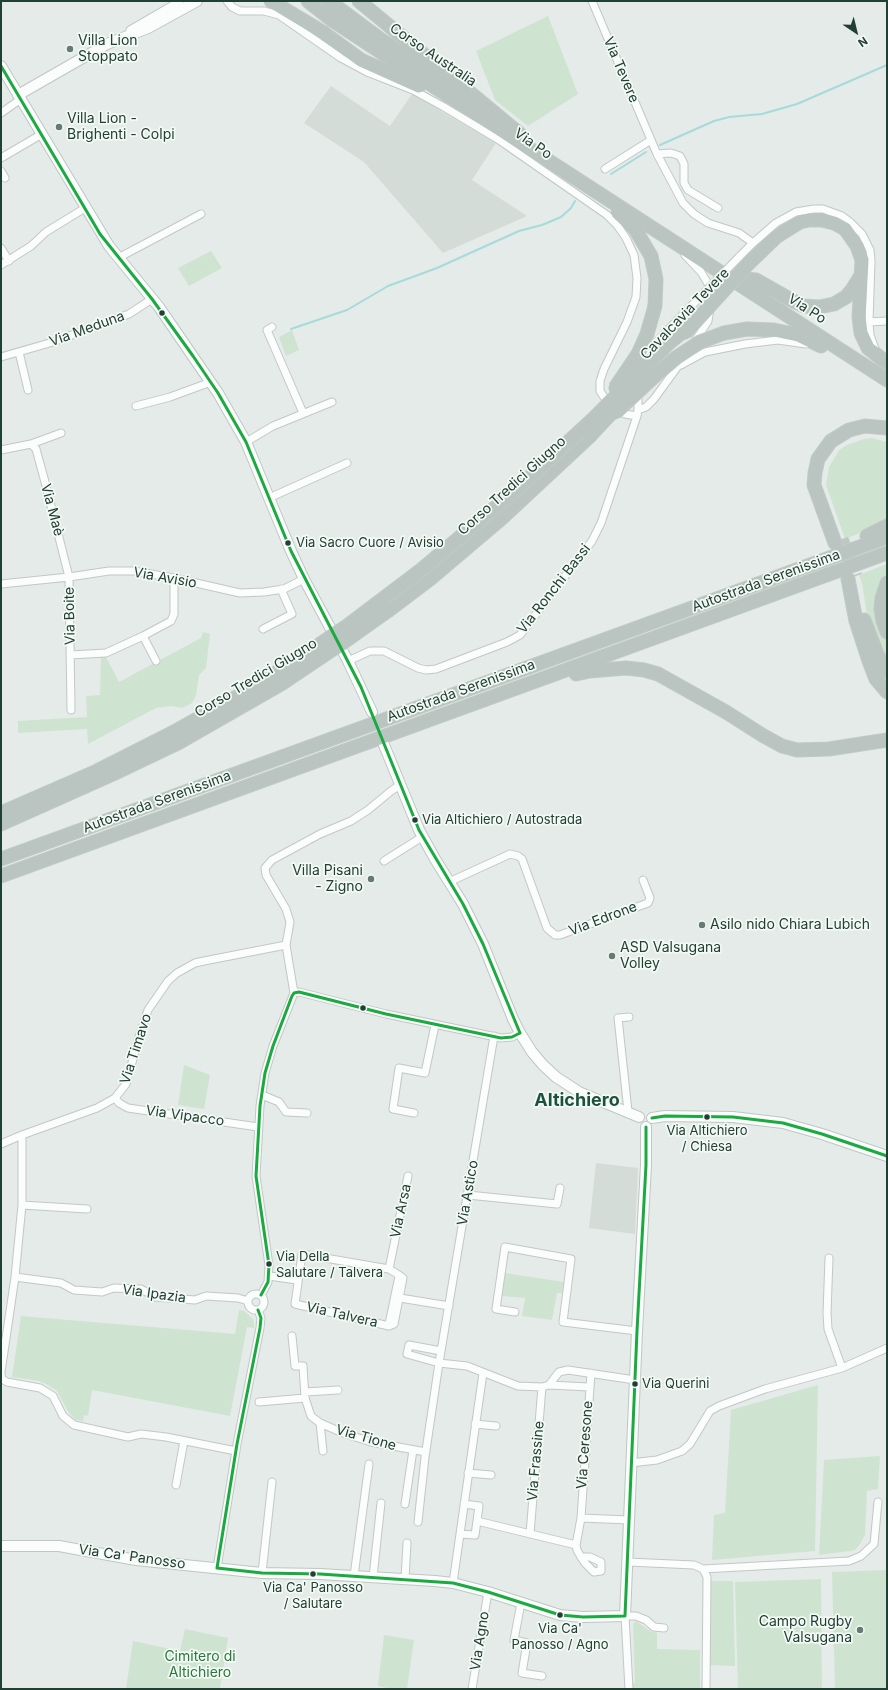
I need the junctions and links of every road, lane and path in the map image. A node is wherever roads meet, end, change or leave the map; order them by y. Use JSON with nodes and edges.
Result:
{"nodes":[{"id":1,"x":180,"y":1,"type":"edge"},
{"id":2,"x":197,"y":1,"type":"edge"},
{"id":3,"x":226,"y":1,"type":"edge"},
{"id":4,"x":271,"y":1,"type":"edge"},
{"id":5,"x":283,"y":1,"type":"edge"},
{"id":6,"x":308,"y":1,"type":"edge"},
{"id":7,"x":329,"y":1,"type":"edge"},
{"id":8,"x":358,"y":1,"type":"edge"},
{"id":9,"x":592,"y":1,"type":"edge"},
{"id":10,"x":324,"y":33,"type":"junction"},
{"id":11,"x":130,"y":34,"type":"junction"},
{"id":12,"x":1,"y":66,"type":"edge"},
{"id":13,"x":20,"y":97,"type":"junction"},
{"id":14,"x":1,"y":113,"type":"edge"},
{"id":15,"x":488,"y":122,"type":"junction"},
{"id":16,"x":42,"y":134,"type":"junction"},
{"id":17,"x":520,"y":134,"type":"junction"},
{"id":18,"x":651,"y":140,"type":"junction"},
{"id":19,"x":657,"y":154,"type":"junction"},
{"id":20,"x":1,"y":158,"type":"edge"},
{"id":21,"x":552,"y":163,"type":"junction"},
{"id":22,"x":605,"y":169,"type":"dead end"},
{"id":23,"x":85,"y":208,"type":"junction"},
{"id":24,"x":718,"y":208,"type":"dead end"},
{"id":25,"x":201,"y":214,"type":"dead end"},
{"id":26,"x":660,"y":232,"type":"junction"},
{"id":27,"x":753,"y":243,"type":"junction"},
{"id":28,"x":1,"y":248,"type":"edge"},
{"id":29,"x":118,"y":258,"type":"junction"},
{"id":30,"x":744,"y":260,"type":"junction"},
{"id":31,"x":9,"y":261,"type":"junction"},
{"id":32,"x":1,"y":265,"type":"edge"},
{"id":33,"x":725,"y":266,"type":"dead end"},
{"id":34,"x":862,"y":274,"type":"junction"},
{"id":35,"x":152,"y":299,"type":"junction"},
{"id":36,"x":887,"y":321,"type":"edge"},
{"id":37,"x":869,"y":322,"type":"junction"},
{"id":38,"x":272,"y":327,"type":"dead end"},
{"id":39,"x":689,"y":327,"type":"junction"},
{"id":40,"x":824,"y":347,"type":"junction"},
{"id":41,"x":19,"y":352,"type":"junction"},
{"id":42,"x":1,"y":357,"type":"edge"},
{"id":43,"x":883,"y":361,"type":"edge"},
{"id":44,"x":676,"y":368,"type":"junction"},
{"id":45,"x":887,"y":370,"type":"edge"},
{"id":46,"x":887,"y":380,"type":"edge"},
{"id":47,"x":211,"y":382,"type":"junction"},
{"id":48,"x":28,"y":390,"type":"dead end"},
{"id":49,"x":332,"y":402,"type":"dead end"},
{"id":50,"x":136,"y":406,"type":"dead end"},
{"id":51,"x":638,"y":413,"type":"junction"},
{"id":52,"x":303,"y":414,"type":"junction"},
{"id":53,"x":887,"y":428,"type":"edge"},
{"id":54,"x":61,"y":433,"type":"dead end"},
{"id":55,"x":590,"y":436,"type":"junction"},
{"id":56,"x":887,"y":438,"type":"edge"},
{"id":57,"x":246,"y":442,"type":"junction"},
{"id":58,"x":31,"y":444,"type":"junction"},
{"id":59,"x":1,"y":450,"type":"edge"},
{"id":60,"x":546,"y":462,"type":"junction"},
{"id":61,"x":347,"y":463,"type":"dead end"},
{"id":62,"x":269,"y":498,"type":"junction"},
{"id":63,"x":887,"y":526,"type":"edge"},
{"id":64,"x":887,"y":537,"type":"edge"},
{"id":65,"x":887,"y":553,"type":"edge"},
{"id":66,"x":69,"y":577,"type":"junction"},
{"id":67,"x":174,"y":578,"type":"junction"},
{"id":68,"x":304,"y":579,"type":"junction"},
{"id":69,"x":887,"y":583,"type":"edge"},
{"id":70,"x":1,"y":584,"type":"edge"},
{"id":71,"x":281,"y":589,"type":"junction"},
{"id":72,"x":740,"y":590,"type":"junction"},
{"id":73,"x":263,"y":629,"type":"dead end"},
{"id":74,"x":887,"y":632,"type":"edge"},
{"id":75,"x":143,"y":636,"type":"junction"},
{"id":76,"x":70,"y":654,"type":"junction"},
{"id":77,"x":156,"y":661,"type":"dead end"},
{"id":78,"x":348,"y":661,"type":"junction"},
{"id":79,"x":887,"y":671,"type":"edge"},
{"id":80,"x":506,"y":691,"type":"junction"},
{"id":81,"x":887,"y":692,"type":"edge"},
{"id":82,"x":71,"y":710,"type":"dead end"},
{"id":83,"x":372,"y":712,"type":"dead end"},
{"id":84,"x":175,"y":738,"type":"junction"},
{"id":85,"x":887,"y":740,"type":"edge"},
{"id":86,"x":385,"y":748,"type":"dead end"},
{"id":87,"x":400,"y":785,"type":"junction"},
{"id":88,"x":1,"y":813,"type":"edge"},
{"id":89,"x":1,"y":824,"type":"edge"},
{"id":90,"x":422,"y":837,"type":"junction"},
{"id":91,"x":1,"y":859,"type":"edge"},
{"id":92,"x":384,"y":860,"type":"dead end"},
{"id":93,"x":1,"y":876,"type":"edge"},
{"id":94,"x":643,"y":880,"type":"dead end"},
{"id":95,"x":450,"y":882,"type":"junction"},
{"id":96,"x":286,"y":945,"type":"junction"},
{"id":97,"x":296,"y":992,"type":"junction"},
{"id":98,"x":629,"y":1017,"type":"dead end"},
{"id":99,"x":434,"y":1025,"type":"junction"},
{"id":100,"x":520,"y":1033,"type":"junction"},
{"id":101,"x":494,"y":1036,"type":"junction"},
{"id":102,"x":262,"y":1095,"type":"junction"},
{"id":103,"x":115,"y":1098,"type":"junction"},
{"id":104,"x":628,"y":1111,"type":"junction"},
{"id":105,"x":307,"y":1113,"type":"dead end"},
{"id":106,"x":414,"y":1113,"type":"dead end"},
{"id":107,"x":639,"y":1116,"type":"junction"},
{"id":108,"x":652,"y":1118,"type":"junction"},
{"id":109,"x":258,"y":1126,"type":"junction"},
{"id":110,"x":646,"y":1127,"type":"junction"},
{"id":111,"x":22,"y":1135,"type":"junction"},
{"id":112,"x":1,"y":1144,"type":"edge"},
{"id":113,"x":887,"y":1156,"type":"edge"},
{"id":114,"x":408,"y":1176,"type":"dead end"},
{"id":115,"x":560,"y":1188,"type":"dead end"},
{"id":116,"x":468,"y":1194,"type":"junction"},
{"id":117,"x":22,"y":1204,"type":"junction"},
{"id":118,"x":87,"y":1209,"type":"dead end"},
{"id":119,"x":829,"y":1258,"type":"dead end"},
{"id":120,"x":389,"y":1269,"type":"junction"},
{"id":121,"x":399,"y":1275,"type":"junction"},
{"id":122,"x":268,"y":1276,"type":"junction"},
{"id":123,"x":15,"y":1277,"type":"junction"},
{"id":124,"x":297,"y":1280,"type":"junction"},
{"id":125,"x":261,"y":1295,"type":"junction"},
{"id":126,"x":400,"y":1298,"type":"junction"},
{"id":127,"x":248,"y":1301,"type":"junction"},
{"id":128,"x":449,"y":1306,"type":"junction"},
{"id":129,"x":258,"y":1310,"type":"junction"},
{"id":130,"x":516,"y":1312,"type":"dead end"},
{"id":131,"x":389,"y":1326,"type":"junction"},
{"id":132,"x":637,"y":1331,"type":"junction"},
{"id":133,"x":292,"y":1336,"type":"dead end"},
{"id":134,"x":887,"y":1348,"type":"edge"},
{"id":135,"x":441,"y":1351,"type":"junction"},
{"id":136,"x":439,"y":1362,"type":"junction"},
{"id":137,"x":842,"y":1368,"type":"junction"},
{"id":138,"x":483,"y":1373,"type":"junction"},
{"id":139,"x":591,"y":1373,"type":"junction"},
{"id":140,"x":1,"y":1376,"type":"edge"},
{"id":141,"x":635,"y":1380,"type":"junction"},
{"id":142,"x":545,"y":1386,"type":"junction"},
{"id":143,"x":589,"y":1386,"type":"junction"},
{"id":144,"x":338,"y":1390,"type":"dead end"},
{"id":145,"x":305,"y":1395,"type":"junction"},
{"id":146,"x":259,"y":1402,"type":"dead end"},
{"id":147,"x":320,"y":1423,"type":"junction"},
{"id":148,"x":475,"y":1424,"type":"junction"},
{"id":149,"x":496,"y":1426,"type":"dead end"},
{"id":150,"x":184,"y":1441,"type":"junction"},
{"id":151,"x":413,"y":1450,"type":"junction"},
{"id":152,"x":236,"y":1451,"type":"junction"},
{"id":153,"x":323,"y":1451,"type":"dead end"},
{"id":154,"x":426,"y":1452,"type":"junction"},
{"id":155,"x":631,"y":1463,"type":"junction"},
{"id":156,"x":369,"y":1464,"type":"dead end"},
{"id":157,"x":468,"y":1473,"type":"junction"},
{"id":158,"x":491,"y":1475,"type":"dead end"},
{"id":159,"x":272,"y":1482,"type":"dead end"},
{"id":160,"x":176,"y":1485,"type":"dead end"},
{"id":161,"x":878,"y":1502,"type":"dead end"},
{"id":162,"x":381,"y":1503,"type":"dead end"},
{"id":163,"x":405,"y":1504,"type":"dead end"},
{"id":164,"x":464,"y":1504,"type":"junction"},
{"id":165,"x":581,"y":1518,"type":"junction"},
{"id":166,"x":629,"y":1520,"type":"junction"},
{"id":167,"x":477,"y":1521,"type":"junction"},
{"id":168,"x":418,"y":1522,"type":"dead end"},
{"id":169,"x":460,"y":1534,"type":"junction"},
{"id":170,"x":530,"y":1534,"type":"junction"},
{"id":171,"x":406,"y":1543,"type":"dead end"},
{"id":172,"x":576,"y":1545,"type":"junction"},
{"id":173,"x":1,"y":1546,"type":"edge"},
{"id":174,"x":581,"y":1557,"type":"dead end"},
{"id":175,"x":628,"y":1562,"type":"junction"},
{"id":176,"x":217,"y":1568,"type":"junction"},
{"id":177,"x":703,"y":1569,"type":"junction"},
{"id":178,"x":262,"y":1573,"type":"junction"},
{"id":179,"x":354,"y":1576,"type":"junction"},
{"id":180,"x":373,"y":1577,"type":"junction"},
{"id":181,"x":406,"y":1579,"type":"junction"},
{"id":182,"x":453,"y":1583,"type":"junction"},
{"id":183,"x":488,"y":1592,"type":"junction"},
{"id":184,"x":521,"y":1602,"type":"junction"},
{"id":185,"x":625,"y":1616,"type":"junction"},
{"id":186,"x":664,"y":1628,"type":"dead end"},
{"id":187,"x":542,"y":1676,"type":"dead end"},
{"id":188,"x":472,"y":1689,"type":"edge"},
{"id":189,"x":629,"y":1689,"type":"edge"},
{"id":190,"x":706,"y":1689,"type":"edge"}],
"edges":[{"from":1,"to":11,"type":"street"},
{"from":2,"to":11,"type":"street"},
{"from":3,"to":51,"type":"street","name":"Via Po"},
{"from":4,"to":10,"type":"highway"},
{"from":5,"to":10,"type":"highway"},
{"from":6,"to":15,"type":"highway","name":"Corso Australia"},
{"from":7,"to":17,"type":"highway","name":"Corso Australia"},
{"from":8,"to":17,"type":"highway"},
{"from":9,"to":18,"type":"street","name":"Via Tevere"},
{"from":10,"to":15,"type":"highway"},
{"from":11,"to":13,"type":"street"},
{"from":12,"to":13,"type":"street"},
{"from":13,"to":14,"type":"street"},
{"from":13,"to":16,"type":"street"},
{"from":15,"to":21,"type":"highway","name":"Via Po"},
{"from":16,"to":20,"type":"street"},
{"from":16,"to":23,"type":"street"},
{"from":17,"to":33,"type":"highway","name":"Via Po"},
{"from":18,"to":19,"type":"street","name":"Via Tevere"},
{"from":18,"to":22,"type":"street"},
{"from":19,"to":24,"type":"street"},
{"from":19,"to":27,"type":"street","name":"Via Tevere"},
{"from":21,"to":26,"type":"highway","name":"Via Po"},
{"from":21,"to":60,"type":"highway","bridge":true},
{"from":23,"to":29,"type":"street"},
{"from":23,"to":31,"type":"street"},
{"from":25,"to":29,"type":"street"},
{"from":26,"to":44,"type":"street"},
{"from":26,"to":46,"type":"highway","name":"Via Po"},
{"from":27,"to":30,"type":"street","name":"Cavalcavia Tevere"},
{"from":27,"to":37,"type":"street"},
{"from":28,"to":31,"type":"street"},
{"from":29,"to":35,"type":"street"},
{"from":30,"to":34,"type":"highway"},
{"from":30,"to":39,"type":"highway","bridge":true},
{"from":30,"to":51,"type":"street","name":"Cavalcavia Tevere","bridge":true},
{"from":31,"to":32,"type":"street"},
{"from":34,"to":43,"type":"highway"},
{"from":34,"to":45,"type":"highway","name":"Via Po"},
{"from":35,"to":41,"type":"street","name":"Via Meduna"},
{"from":35,"to":47,"type":"street"},
{"from":36,"to":37,"type":"street"},
{"from":37,"to":43,"type":"street"},
{"from":38,"to":52,"type":"street"},
{"from":39,"to":55,"type":"highway","bridge":true},
{"from":39,"to":60,"type":"highway","bridge":true},
{"from":40,"to":44,"type":"street"},
{"from":40,"to":46,"type":"highway"},
{"from":40,"to":55,"type":"highway","bridge":true},
{"from":41,"to":42,"type":"street","name":"Via Meduna"},
{"from":41,"to":48,"type":"street"},
{"from":44,"to":51,"type":"street"},
{"from":47,"to":50,"type":"street"},
{"from":47,"to":57,"type":"street"},
{"from":49,"to":52,"type":"street"},
{"from":51,"to":78,"type":"street","name":"Via Ronchi Bassi"},
{"from":52,"to":57,"type":"street"},
{"from":53,"to":56,"type":"highway"},
{"from":54,"to":58,"type":"street"},
{"from":55,"to":84,"type":"highway","name":"Corso Tredici Giugno","bridge":true},
{"from":57,"to":62,"type":"street"},
{"from":58,"to":59,"type":"street"},
{"from":58,"to":66,"type":"street","name":"Via Maè"},
{"from":60,"to":84,"type":"highway","name":"Corso Tredici Giugno","bridge":true},
{"from":61,"to":62,"type":"street"},
{"from":62,"to":68,"type":"street"},
{"from":63,"to":72,"type":"highway"},
{"from":64,"to":72,"type":"highway","name":"Autostrada Serenissima"},
{"from":65,"to":80,"type":"highway","name":"Autostrada Serenissima"},
{"from":66,"to":67,"type":"street","name":"Via Avisio"},
{"from":66,"to":70,"type":"street","name":"Via Avisio"},
{"from":66,"to":76,"type":"street","name":"Via Boite"},
{"from":67,"to":71,"type":"street","name":"Via Avisio"},
{"from":67,"to":75,"type":"street","name":"Via Boite"},
{"from":68,"to":71,"type":"street","name":"Via Avisio"},
{"from":68,"to":78,"type":"street"},
{"from":69,"to":74,"type":"highway"},
{"from":71,"to":73,"type":"street"},
{"from":72,"to":91,"type":"highway","name":"Autostrada Serenissima"},
{"from":75,"to":76,"type":"street","name":"Via Boite"},
{"from":75,"to":77,"type":"street"},
{"from":76,"to":82,"type":"street","name":"Via Boite"},
{"from":78,"to":83,"type":"street"},
{"from":79,"to":81,"type":"highway"},
{"from":80,"to":85,"type":"highway"},
{"from":80,"to":93,"type":"highway","name":"Autostrada Serenissima"},
{"from":84,"to":88,"type":"highway","name":"Corso Tredici Giugno"},
{"from":84,"to":89,"type":"highway","name":"Corso Tredici Giugno"},
{"from":86,"to":87,"type":"street"},
{"from":87,"to":90,"type":"street"},
{"from":87,"to":96,"type":"street"},
{"from":90,"to":92,"type":"street"},
{"from":90,"to":95,"type":"street"},
{"from":94,"to":95,"type":"street","name":"Via Edrone"},
{"from":95,"to":100,"type":"street"},
{"from":96,"to":97,"type":"street"},
{"from":96,"to":103,"type":"street","name":"Via Timavo"},
{"from":97,"to":99,"type":"street"},
{"from":97,"to":102,"type":"street"},
{"from":98,"to":104,"type":"street"},
{"from":99,"to":101,"type":"street"},
{"from":99,"to":106,"type":"street"},
{"from":100,"to":101,"type":"street"},
{"from":100,"to":104,"type":"street"},
{"from":101,"to":116,"type":"street","name":"Via Astico"},
{"from":102,"to":105,"type":"street"},
{"from":102,"to":109,"type":"street"},
{"from":103,"to":109,"type":"street","name":"Via Vipacco"},
{"from":103,"to":111,"type":"street","name":"Via Timavo"},
{"from":104,"to":107,"type":"street"},
{"from":107,"to":108,"type":"street"},
{"from":107,"to":110,"type":"street"},
{"from":108,"to":110,"type":"street"},
{"from":108,"to":113,"type":"street"},
{"from":109,"to":122,"type":"street"},
{"from":110,"to":132,"type":"street"},
{"from":111,"to":112,"type":"street","name":"Via Timavo"},
{"from":111,"to":117,"type":"street"},
{"from":114,"to":120,"type":"street","name":"Via Arsa"},
{"from":115,"to":116,"type":"street"},
{"from":116,"to":128,"type":"street","name":"Via Astico"},
{"from":117,"to":118,"type":"street"},
{"from":117,"to":123,"type":"street"},
{"from":119,"to":137,"type":"street"},
{"from":120,"to":121,"type":"street","name":"Via Talvera"},
{"from":120,"to":124,"type":"street","name":"Via Talvera"},
{"from":121,"to":126,"type":"street","name":"Via Talvera"},
{"from":121,"to":131,"type":"street","name":"Via Talvera"},
{"from":122,"to":124,"type":"street"},
{"from":122,"to":125,"type":"street"},
{"from":123,"to":127,"type":"street","name":"Via Ipazia"},
{"from":123,"to":140,"type":"street"},
{"from":124,"to":131,"type":"street","name":"Via Talvera"},
{"from":125,"to":127,"type":"street"},
{"from":125,"to":129,"type":"street"},
{"from":126,"to":128,"type":"street"},
{"from":126,"to":131,"type":"street","name":"Via Talvera"},
{"from":127,"to":129,"type":"street"},
{"from":128,"to":135,"type":"street","name":"Via Astico"},
{"from":129,"to":152,"type":"street"},
{"from":130,"to":132,"type":"street"},
{"from":132,"to":141,"type":"street"},
{"from":133,"to":145,"type":"street","name":"Via Tione"},
{"from":134,"to":137,"type":"street"},
{"from":135,"to":136,"type":"street","name":"Via Astico"},
{"from":135,"to":136,"type":"street"},
{"from":136,"to":138,"type":"street"},
{"from":136,"to":154,"type":"street","name":"Via Astico"},
{"from":137,"to":155,"type":"street"},
{"from":138,"to":142,"type":"street"},
{"from":138,"to":148,"type":"street"},
{"from":139,"to":141,"type":"street"},
{"from":139,"to":142,"type":"street"},
{"from":139,"to":143,"type":"street","name":"Via Ceresone"},
{"from":140,"to":150,"type":"street"},
{"from":141,"to":155,"type":"street"},
{"from":142,"to":143,"type":"street"},
{"from":142,"to":170,"type":"street","name":"Via Frassine"},
{"from":143,"to":165,"type":"street","name":"Via Ceresone"},
{"from":144,"to":145,"type":"street"},
{"from":145,"to":146,"type":"street"},
{"from":145,"to":147,"type":"street","name":"Via Tione"},
{"from":147,"to":151,"type":"street","name":"Via Tione"},
{"from":147,"to":153,"type":"street","name":"Via Tione"},
{"from":148,"to":149,"type":"street"},
{"from":148,"to":157,"type":"street"},
{"from":150,"to":152,"type":"street"},
{"from":150,"to":160,"type":"street"},
{"from":151,"to":154,"type":"street","name":"Via Tione"},
{"from":151,"to":163,"type":"street","name":"Via Tione"},
{"from":152,"to":176,"type":"street"},
{"from":154,"to":168,"type":"street","name":"Via Astico"},
{"from":155,"to":166,"type":"street"},
{"from":156,"to":179,"type":"street"},
{"from":157,"to":158,"type":"street"},
{"from":157,"to":164,"type":"street"},
{"from":159,"to":178,"type":"street"},
{"from":161,"to":177,"type":"street"},
{"from":162,"to":180,"type":"street"},
{"from":164,"to":167,"type":"street"},
{"from":164,"to":169,"type":"street"},
{"from":165,"to":166,"type":"street"},
{"from":165,"to":172,"type":"street","name":"Via Ceresone"},
{"from":166,"to":175,"type":"street"},
{"from":167,"to":169,"type":"street"},
{"from":167,"to":170,"type":"street"},
{"from":169,"to":182,"type":"street"},
{"from":170,"to":172,"type":"street"},
{"from":171,"to":181,"type":"street"},
{"from":172,"to":174,"type":"street"},
{"from":173,"to":176,"type":"street","name":"Via Ca' Panosso"},
{"from":175,"to":177,"type":"street"},
{"from":175,"to":185,"type":"street"},
{"from":176,"to":178,"type":"street","name":"Via Ca' Panosso"},
{"from":177,"to":190,"type":"street"},
{"from":178,"to":179,"type":"street","name":"Via Ca' Panosso"},
{"from":179,"to":180,"type":"street","name":"Via Ca' Panosso"},
{"from":180,"to":181,"type":"street","name":"Via Ca' Panosso"},
{"from":181,"to":182,"type":"street","name":"Via Ca' Panosso"},
{"from":182,"to":183,"type":"street","name":"Via Ca' Panosso"},
{"from":183,"to":184,"type":"street","name":"Via Ca' Panosso"},
{"from":183,"to":188,"type":"street","name":"Via Agno"},
{"from":184,"to":185,"type":"street","name":"Via Ca' Panosso"},
{"from":184,"to":187,"type":"street"},
{"from":185,"to":186,"type":"street"},
{"from":185,"to":189,"type":"street"}]}
